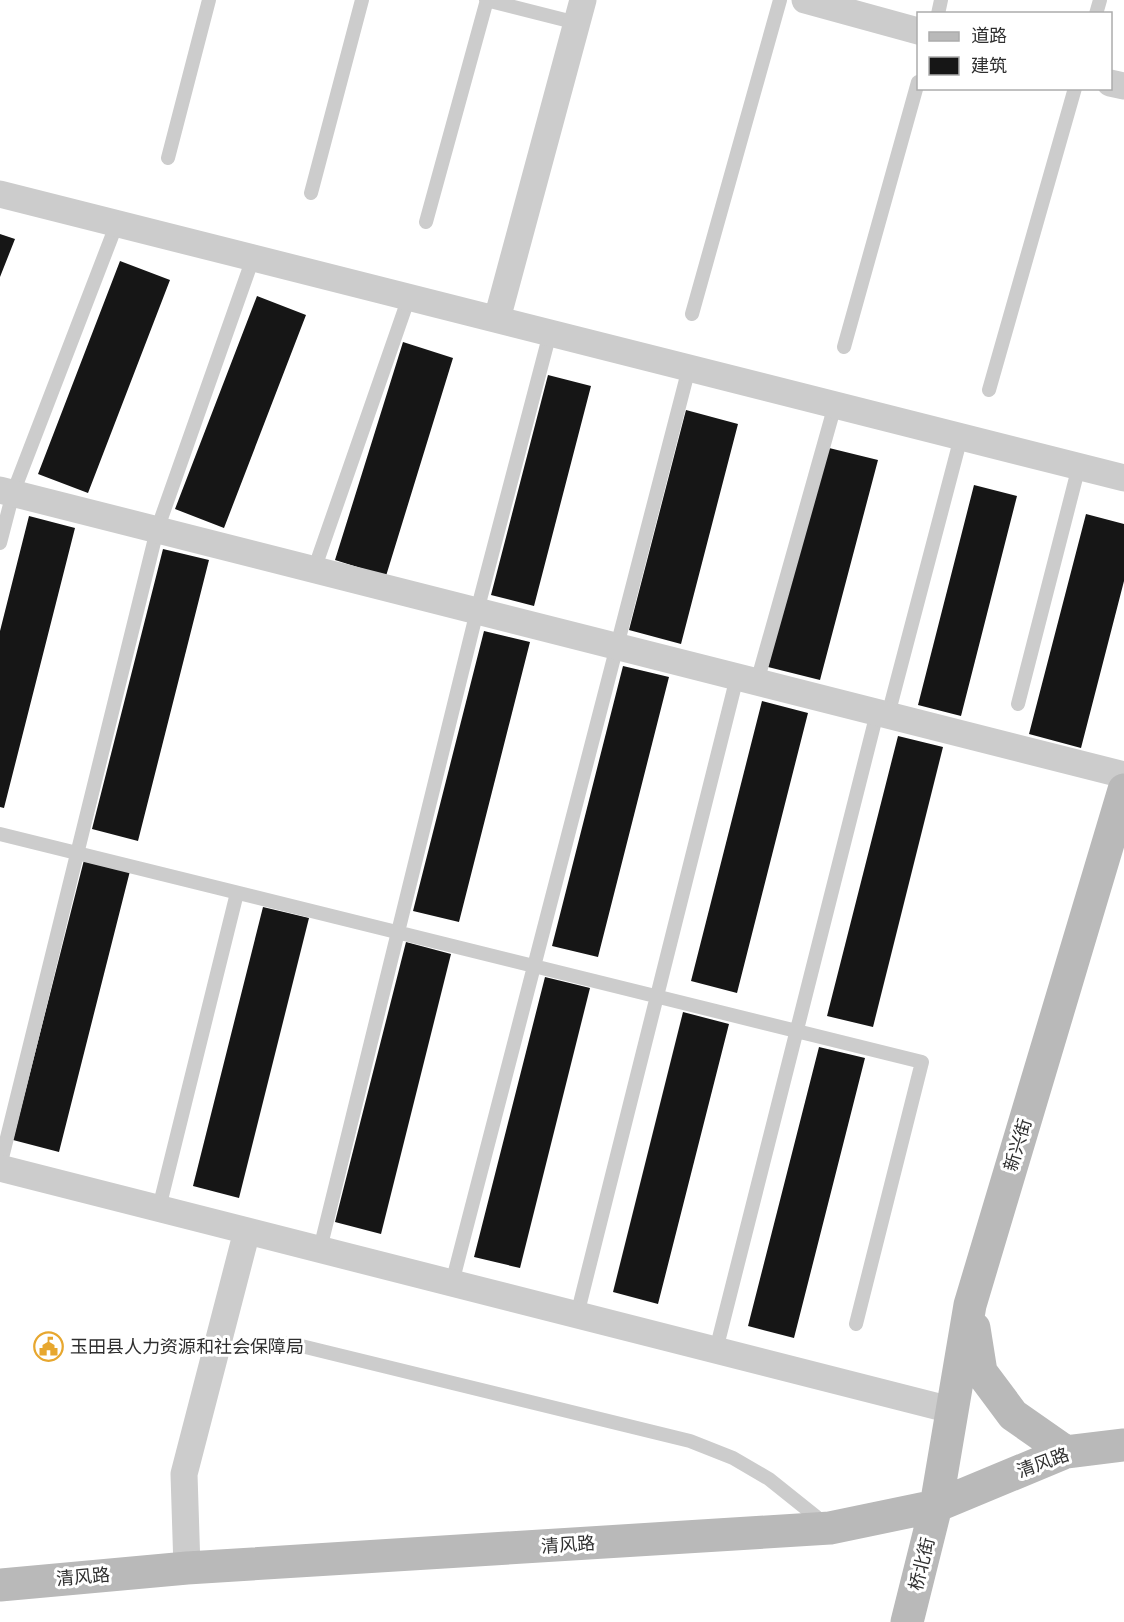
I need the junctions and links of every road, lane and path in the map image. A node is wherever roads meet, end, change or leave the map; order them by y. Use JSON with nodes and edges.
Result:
{"nodes":[{"id":1,"x":209,"y":0,"type":"edge"},
{"id":2,"x":362,"y":0,"type":"edge"},
{"id":3,"x":487,"y":0,"type":"edge"},
{"id":4,"x":780,"y":0,"type":"edge"},
{"id":5,"x":805,"y":0,"type":"edge"},
{"id":6,"x":580,"y":11,"type":"edge"},
{"id":7,"x":917,"y":31,"type":"edge"},
{"id":8,"x":917,"y":85,"type":"edge"},
{"id":9,"x":1074,"y":90,"type":"edge"},
{"id":10,"x":168,"y":158,"type":"dead end"},
{"id":11,"x":311,"y":193,"type":"dead end"},
{"id":12,"x":0,"y":194,"type":"edge"},
{"id":13,"x":426,"y":222,"type":"dead end"},
{"id":14,"x":117,"y":223,"type":"junction"},
{"id":15,"x":253,"y":258,"type":"junction"},
{"id":16,"x":409,"y":297,"type":"junction"},
{"id":17,"x":692,"y":314,"type":"dead end"},
{"id":18,"x":497,"y":319,"type":"junction"},
{"id":19,"x":550,"y":333,"type":"junction"},
{"id":20,"x":844,"y":347,"type":"dead end"},
{"id":21,"x":689,"y":368,"type":"junction"},
{"id":22,"x":989,"y":390,"type":"dead end"},
{"id":23,"x":835,"y":405,"type":"junction"},
{"id":24,"x":961,"y":436,"type":"junction"},
{"id":25,"x":1079,"y":466,"type":"junction"},
{"id":26,"x":1124,"y":478,"type":"edge"},
{"id":27,"x":6,"y":492,"type":"edge"},
{"id":28,"x":157,"y":530,"type":"junction"},
{"id":29,"x":0,"y":543,"type":"edge"},
{"id":30,"x":314,"y":570,"type":"junction"},
{"id":31,"x":477,"y":611,"type":"junction"},
{"id":32,"x":616,"y":646,"type":"junction"},
{"id":33,"x":747,"y":680,"type":"junction"},
{"id":34,"x":1018,"y":705,"type":"dead end"},
{"id":35,"x":883,"y":714,"type":"junction"},
{"id":36,"x":1124,"y":775,"type":"edge"},
{"id":37,"x":1124,"y":790,"type":"edge"},
{"id":38,"x":0,"y":834,"type":"edge"},
{"id":39,"x":77,"y":853,"type":"junction"},
{"id":40,"x":237,"y":893,"type":"junction"},
{"id":41,"x":398,"y":932,"type":"junction"},
{"id":42,"x":534,"y":966,"type":"junction"},
{"id":43,"x":657,"y":996,"type":"junction"},
{"id":44,"x":796,"y":1031,"type":"junction"},
{"id":45,"x":0,"y":1167,"type":"edge"},
{"id":46,"x":159,"y":1208,"type":"junction"},
{"id":47,"x":247,"y":1231,"type":"junction"},
{"id":48,"x":320,"y":1249,"type":"junction"},
{"id":49,"x":452,"y":1283,"type":"junction"},
{"id":50,"x":970,"y":1305,"type":"junction"},
{"id":51,"x":576,"y":1315,"type":"junction"},
{"id":52,"x":856,"y":1324,"type":"dead end"},
{"id":53,"x":289,"y":1343,"type":"dead end"},
{"id":54,"x":716,"y":1350,"type":"junction"},
{"id":55,"x":951,"y":1410,"type":"junction"},
{"id":56,"x":1124,"y":1444,"type":"edge"},
{"id":57,"x":1066,"y":1452,"type":"junction"},
{"id":58,"x":936,"y":1506,"type":"junction"},
{"id":59,"x":830,"y":1528,"type":"junction"},
{"id":60,"x":186,"y":1568,"type":"junction"},
{"id":61,"x":0,"y":1585,"type":"edge"},
{"id":62,"x":907,"y":1622,"type":"edge"}],
"edges":[{"from":1,"to":10,"type":"lane"},
{"from":2,"to":11,"type":"lane"},
{"from":3,"to":6,"type":"lane"},
{"from":3,"to":13,"type":"lane"},
{"from":4,"to":17,"type":"lane"},
{"from":5,"to":7,"type":"street"},
{"from":6,"to":18,"type":"street"},
{"from":8,"to":20,"type":"lane"},
{"from":9,"to":22,"type":"lane"},
{"from":12,"to":14,"type":"street"},
{"from":14,"to":15,"type":"street"},
{"from":14,"to":27,"type":"lane"},
{"from":15,"to":16,"type":"street"},
{"from":15,"to":28,"type":"lane"},
{"from":16,"to":18,"type":"street"},
{"from":16,"to":30,"type":"lane"},
{"from":18,"to":19,"type":"street"},
{"from":19,"to":21,"type":"street"},
{"from":19,"to":31,"type":"lane"},
{"from":21,"to":23,"type":"street"},
{"from":21,"to":32,"type":"lane"},
{"from":23,"to":24,"type":"street"},
{"from":23,"to":33,"type":"lane"},
{"from":24,"to":25,"type":"street"},
{"from":24,"to":35,"type":"lane"},
{"from":25,"to":26,"type":"street"},
{"from":25,"to":34,"type":"lane"},
{"from":27,"to":28,"type":"street"},
{"from":27,"to":29,"type":"lane"},
{"from":28,"to":30,"type":"street"},
{"from":28,"to":39,"type":"lane"},
{"from":30,"to":31,"type":"street"},
{"from":31,"to":32,"type":"street"},
{"from":31,"to":41,"type":"lane"},
{"from":32,"to":33,"type":"street"},
{"from":32,"to":42,"type":"lane"},
{"from":33,"to":35,"type":"street"},
{"from":33,"to":43,"type":"lane"},
{"from":35,"to":36,"type":"street"},
{"from":35,"to":44,"type":"lane"},
{"from":37,"to":50,"type":"street","name":"新兴街"},
{"from":38,"to":39,"type":"lane"},
{"from":39,"to":40,"type":"lane"},
{"from":39,"to":45,"type":"lane"},
{"from":40,"to":41,"type":"lane"},
{"from":40,"to":46,"type":"lane"},
{"from":41,"to":42,"type":"lane"},
{"from":41,"to":48,"type":"lane"},
{"from":42,"to":43,"type":"lane"},
{"from":42,"to":49,"type":"lane"},
{"from":43,"to":44,"type":"lane"},
{"from":43,"to":51,"type":"lane"},
{"from":44,"to":52,"type":"lane"},
{"from":44,"to":54,"type":"lane"},
{"from":45,"to":46,"type":"street"},
{"from":46,"to":47,"type":"street"},
{"from":47,"to":48,"type":"street"},
{"from":47,"to":60,"type":"street"},
{"from":48,"to":49,"type":"street"},
{"from":49,"to":51,"type":"street"},
{"from":50,"to":55,"type":"street","name":"新兴街"},
{"from":50,"to":57,"type":"street"},
{"from":51,"to":54,"type":"street"},
{"from":53,"to":59,"type":"lane"},
{"from":54,"to":55,"type":"street"},
{"from":55,"to":58,"type":"street","name":"新兴街"},
{"from":56,"to":57,"type":"street","name":"清风路"},
{"from":57,"to":58,"type":"street","name":"清风路"},
{"from":58,"to":59,"type":"street","name":"清风路"},
{"from":58,"to":62,"type":"street","name":"桥北街"},
{"from":59,"to":60,"type":"street","name":"清风路"},
{"from":60,"to":61,"type":"street","name":"清风路"}]}
